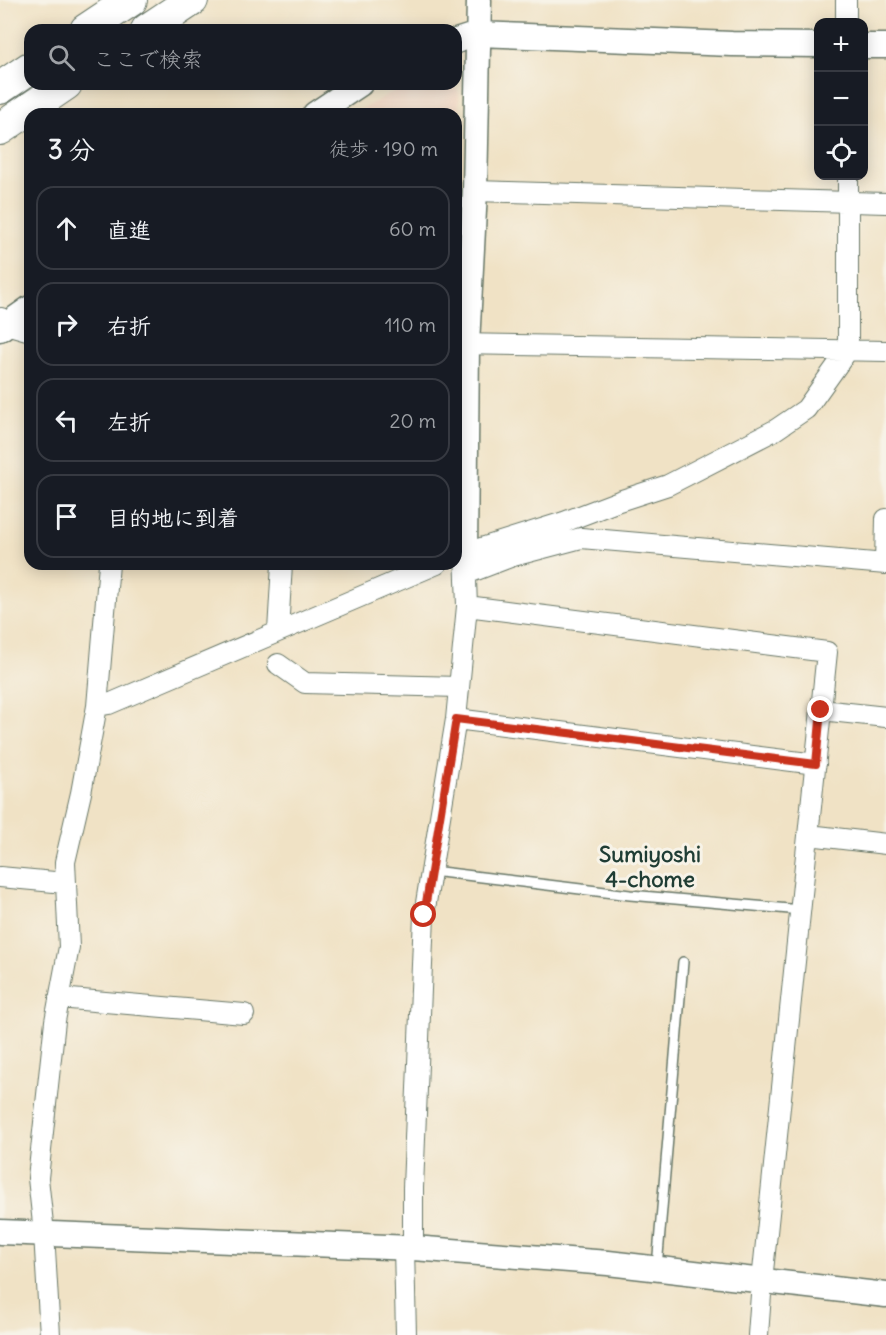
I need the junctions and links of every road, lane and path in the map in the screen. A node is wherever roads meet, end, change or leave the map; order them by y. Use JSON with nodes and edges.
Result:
{"nodes":[{"id":1,"x":192,"y":0,"type":"edge"},
{"id":2,"x":479,"y":0,"type":"edge"},
{"id":3,"x":846,"y":0,"type":"edge"},
{"id":4,"x":846,"y":18,"type":"edge"},
{"id":5,"x":156,"y":24,"type":"edge"},
{"id":6,"x":467,"y":37,"type":"edge"},
{"id":7,"x":814,"y":45,"type":"edge"},
{"id":8,"x":868,"y":46,"type":"edge"},
{"id":9,"x":886,"y":46,"type":"edge"},
{"id":10,"x":24,"y":72,"type":"edge"},
{"id":11,"x":0,"y":88,"type":"edge"},
{"id":12,"x":57,"y":90,"type":"edge"},
{"id":13,"x":351,"y":90,"type":"edge"},
{"id":14,"x":31,"y":108,"type":"edge"},
{"id":15,"x":324,"y":108,"type":"edge"},
{"id":16,"x":24,"y":113,"type":"edge"},
{"id":17,"x":0,"y":129,"type":"edge"},
{"id":18,"x":848,"y":180,"type":"edge"},
{"id":19,"x":475,"y":191,"type":"junction"},
{"id":20,"x":848,"y":202,"type":"junction"},
{"id":21,"x":886,"y":203,"type":"edge"},
{"id":22,"x":24,"y":311,"type":"edge"},
{"id":23,"x":2,"y":323,"type":"edge"},
{"id":24,"x":24,"y":329,"type":"edge"},
{"id":25,"x":462,"y":344,"type":"edge"},
{"id":26,"x":848,"y":350,"type":"junction"},
{"id":27,"x":886,"y":351,"type":"edge"},
{"id":28,"x":886,"y":519,"type":"edge"},
{"id":29,"x":462,"y":560,"type":"edge"},
{"id":30,"x":885,"y":564,"type":"edge"},
{"id":31,"x":108,"y":570,"type":"edge"},
{"id":32,"x":282,"y":570,"type":"edge"},
{"id":33,"x":423,"y":570,"type":"edge"},
{"id":34,"x":467,"y":606,"type":"junction"},
{"id":35,"x":278,"y":631,"type":"junction"},
{"id":36,"x":278,"y":664,"type":"dead end"},
{"id":37,"x":459,"y":687,"type":"junction"},
{"id":38,"x":97,"y":706,"type":"junction"},
{"id":39,"x":821,"y":710,"type":"junction"},
{"id":40,"x":886,"y":717,"type":"edge"},
{"id":41,"x":456,"y":719,"type":"junction"},
{"id":42,"x":816,"y":764,"type":"junction"},
{"id":43,"x":809,"y":835,"type":"junction"},
{"id":44,"x":886,"y":844,"type":"edge"},
{"id":45,"x":432,"y":871,"type":"junction"},
{"id":46,"x":0,"y":877,"type":"edge"},
{"id":47,"x":66,"y":883,"type":"junction"},
{"id":48,"x":801,"y":910,"type":"junction"},
{"id":49,"x":684,"y":962,"type":"dead end"},
{"id":50,"x":59,"y":998,"type":"junction"},
{"id":51,"x":244,"y":1014,"type":"dead end"},
{"id":52,"x":0,"y":1232,"type":"edge"},
{"id":53,"x":44,"y":1233,"type":"junction"},
{"id":54,"x":408,"y":1248,"type":"junction"},
{"id":55,"x":657,"y":1269,"type":"junction"},
{"id":56,"x":762,"y":1281,"type":"junction"},
{"id":57,"x":886,"y":1294,"type":"edge"},
{"id":58,"x":50,"y":1335,"type":"edge"},
{"id":59,"x":406,"y":1335,"type":"edge"},
{"id":60,"x":758,"y":1335,"type":"edge"}],
"edges":[{"from":1,"to":5,"type":"highway"},
{"from":2,"to":6,"type":"street"},
{"from":3,"to":4,"type":"street"},
{"from":6,"to":7,"type":"street"},
{"from":6,"to":19,"type":"street"},
{"from":8,"to":9,"type":"street"},
{"from":10,"to":11,"type":"highway"},
{"from":12,"to":14,"type":"highway"},
{"from":13,"to":15,"type":"street"},
{"from":16,"to":17,"type":"highway"},
{"from":18,"to":20,"type":"street"},
{"from":19,"to":20,"type":"street"},
{"from":19,"to":25,"type":"street"},
{"from":20,"to":21,"type":"street"},
{"from":20,"to":26,"type":"street"},
{"from":22,"to":23,"type":"street"},
{"from":23,"to":24,"type":"street"},
{"from":25,"to":26,"type":"street"},
{"from":25,"to":29,"type":"street"},
{"from":26,"to":27,"type":"street"},
{"from":26,"to":29,"type":"street"},
{"from":28,"to":30,"type":"street"},
{"from":29,"to":30,"type":"street"},
{"from":29,"to":34,"type":"street"},
{"from":31,"to":38,"type":"street"},
{"from":32,"to":35,"type":"street"},
{"from":33,"to":35,"type":"street"},
{"from":34,"to":37,"type":"street"},
{"from":34,"to":39,"type":"street"},
{"from":35,"to":38,"type":"street"},
{"from":36,"to":37,"type":"street"},
{"from":37,"to":41,"type":"street"},
{"from":38,"to":47,"type":"street"},
{"from":39,"to":40,"type":"street"},
{"from":39,"to":42,"type":"street"},
{"from":41,"to":42,"type":"street"},
{"from":41,"to":45,"type":"street"},
{"from":42,"to":43,"type":"street"},
{"from":43,"to":44,"type":"street"},
{"from":43,"to":48,"type":"street"},
{"from":45,"to":48,"type":"lane"},
{"from":45,"to":54,"type":"street"},
{"from":46,"to":47,"type":"street"},
{"from":47,"to":50,"type":"street"},
{"from":48,"to":56,"type":"street"},
{"from":49,"to":55,"type":"lane"},
{"from":50,"to":51,"type":"street"},
{"from":50,"to":53,"type":"street"},
{"from":52,"to":53,"type":"street"},
{"from":53,"to":54,"type":"street"},
{"from":53,"to":58,"type":"street"},
{"from":54,"to":55,"type":"street"},
{"from":54,"to":59,"type":"street"},
{"from":55,"to":56,"type":"street"},
{"from":56,"to":57,"type":"street"},
{"from":56,"to":60,"type":"street"}]}
